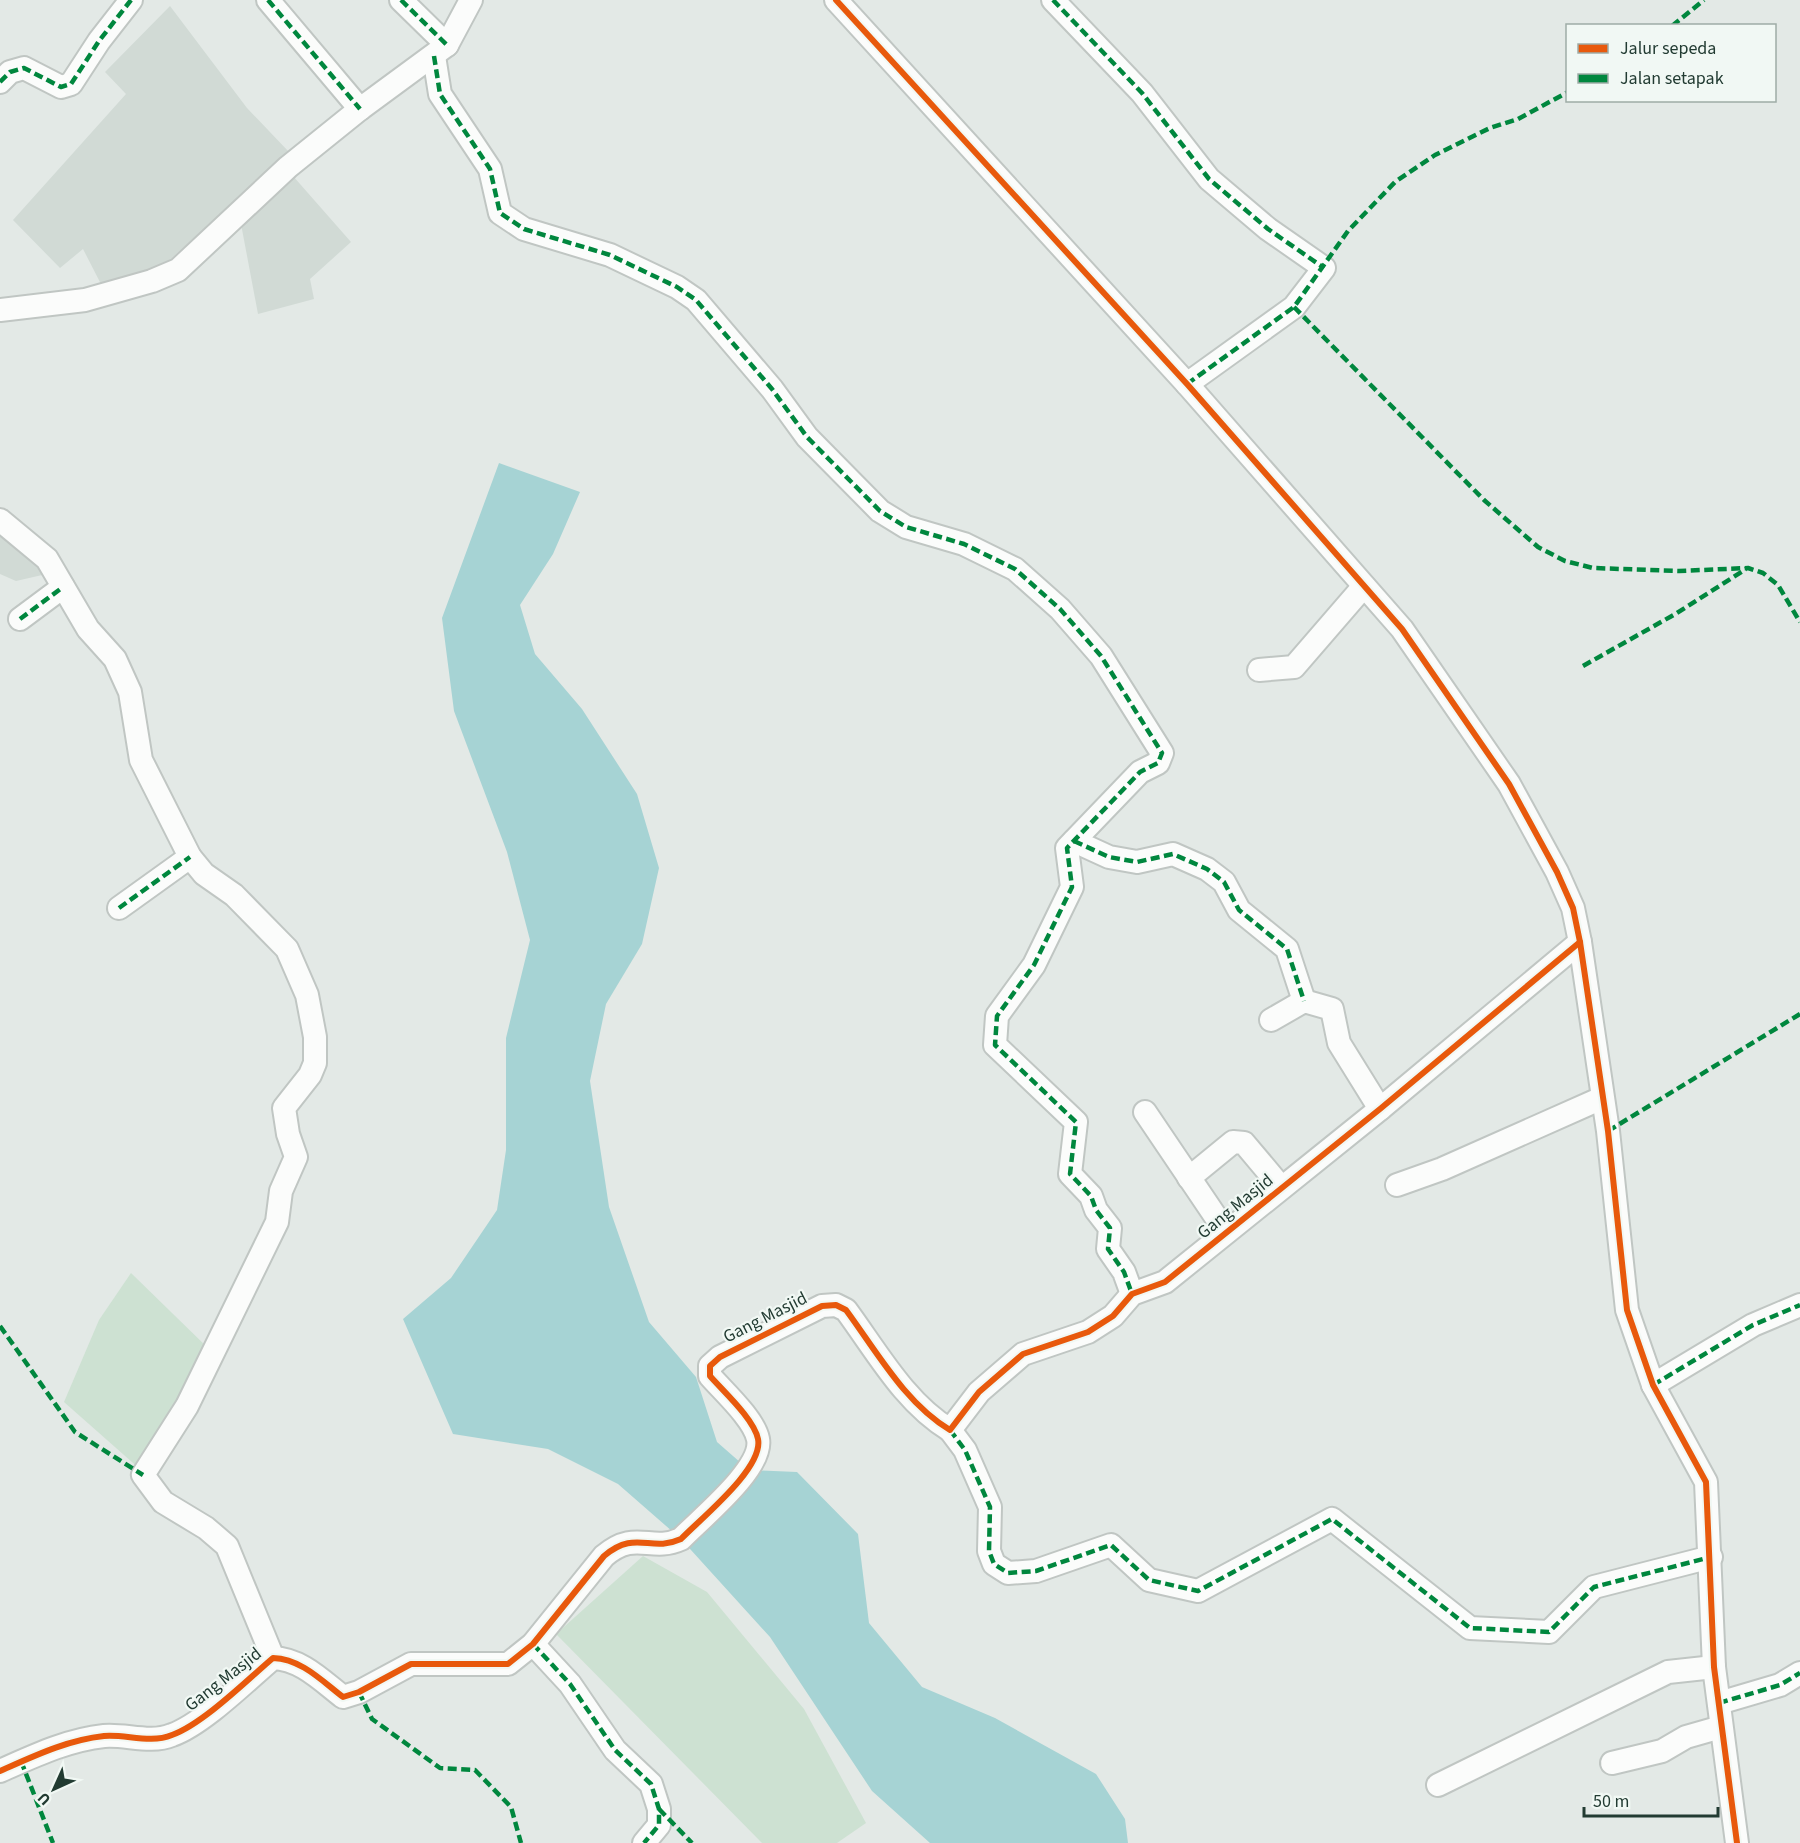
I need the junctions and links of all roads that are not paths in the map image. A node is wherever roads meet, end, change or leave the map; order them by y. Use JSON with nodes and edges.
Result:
{"nodes":[{"id":1,"x":131,"y":0,"type":"edge"},
{"id":2,"x":268,"y":0,"type":"edge"},
{"id":3,"x":400,"y":0,"type":"edge"},
{"id":4,"x":471,"y":0,"type":"edge"},
{"id":5,"x":1053,"y":0,"type":"edge"},
{"id":6,"x":840,"y":2,"type":"edge"},
{"id":7,"x":441,"y":50,"type":"junction"},
{"id":8,"x":0,"y":82,"type":"edge"},
{"id":9,"x":360,"y":109,"type":"junction"},
{"id":10,"x":0,"y":310,"type":"edge"},
{"id":11,"x":1187,"y":384,"type":"junction"},
{"id":12,"x":0,"y":520,"type":"edge"},
{"id":13,"x":63,"y":586,"type":"junction"},
{"id":14,"x":1364,"y":586,"type":"junction"},
{"id":15,"x":20,"y":619,"type":"dead end"},
{"id":16,"x":1259,"y":670,"type":"dead end"},
{"id":17,"x":1074,"y":841,"type":"junction"},
{"id":18,"x":189,"y":857,"type":"junction"},
{"id":19,"x":119,"y":908,"type":"dead end"},
{"id":20,"x":1580,"y":942,"type":"junction"},
{"id":21,"x":1304,"y":1001,"type":"junction"},
{"id":22,"x":1271,"y":1020,"type":"dead end"},
{"id":23,"x":1602,"y":1098,"type":"junction"},
{"id":24,"x":1380,"y":1109,"type":"junction"},
{"id":25,"x":1145,"y":1112,"type":"dead end"},
{"id":26,"x":1189,"y":1178,"type":"junction"},
{"id":27,"x":1397,"y":1185,"type":"dead end"},
{"id":28,"x":1281,"y":1187,"type":"junction"},
{"id":29,"x":1226,"y":1232,"type":"junction"},
{"id":30,"x":1132,"y":1294,"type":"junction"},
{"id":31,"x":1800,"y":1305,"type":"edge"},
{"id":32,"x":1653,"y":1385,"type":"junction"},
{"id":33,"x":950,"y":1430,"type":"junction"},
{"id":34,"x":1711,"y":1557,"type":"junction"},
{"id":35,"x":533,"y":1644,"type":"junction"},
{"id":36,"x":273,"y":1658,"type":"junction"},
{"id":37,"x":1714,"y":1667,"type":"junction"},
{"id":38,"x":1800,"y":1672,"type":"edge"},
{"id":39,"x":1719,"y":1703,"type":"junction"},
{"id":40,"x":1721,"y":1727,"type":"junction"},
{"id":41,"x":1612,"y":1763,"type":"dead end"},
{"id":42,"x":0,"y":1770,"type":"edge"},
{"id":43,"x":1438,"y":1785,"type":"dead end"},
{"id":44,"x":644,"y":1843,"type":"edge"},
{"id":45,"x":1737,"y":1843,"type":"edge"}],
"edges":[{"from":1,"to":8,"type":"street"},
{"from":2,"to":9,"type":"street"},
{"from":3,"to":7,"type":"street"},
{"from":4,"to":7,"type":"street"},
{"from":5,"to":11,"type":"street"},
{"from":6,"to":11,"type":"street"},
{"from":7,"to":9,"type":"street"},
{"from":7,"to":17,"type":"street"},
{"from":9,"to":10,"type":"street"},
{"from":11,"to":14,"type":"street"},
{"from":12,"to":13,"type":"street"},
{"from":13,"to":15,"type":"street"},
{"from":13,"to":18,"type":"street"},
{"from":14,"to":16,"type":"street"},
{"from":14,"to":20,"type":"street"},
{"from":17,"to":21,"type":"street"},
{"from":17,"to":30,"type":"street"},
{"from":18,"to":19,"type":"street"},
{"from":18,"to":36,"type":"street"},
{"from":20,"to":23,"type":"street"},
{"from":20,"to":24,"type":"street","name":"Gang Masjid"},
{"from":21,"to":22,"type":"street"},
{"from":21,"to":24,"type":"street"},
{"from":23,"to":27,"type":"street"},
{"from":23,"to":32,"type":"street"},
{"from":24,"to":28,"type":"street","name":"Gang Masjid"},
{"from":25,"to":26,"type":"street"},
{"from":26,"to":28,"type":"street"},
{"from":26,"to":29,"type":"street"},
{"from":28,"to":29,"type":"street","name":"Gang Masjid"},
{"from":29,"to":30,"type":"street","name":"Gang Masjid"},
{"from":30,"to":33,"type":"street","name":"Gang Masjid"},
{"from":31,"to":32,"type":"street"},
{"from":32,"to":34,"type":"street"},
{"from":33,"to":34,"type":"street"},
{"from":33,"to":35,"type":"street","name":"Gang Masjid"},
{"from":34,"to":37,"type":"street"},
{"from":35,"to":36,"type":"street","name":"Gang Masjid"},
{"from":35,"to":44,"type":"street"},
{"from":36,"to":42,"type":"street","name":"Gang Masjid"},
{"from":37,"to":39,"type":"street"},
{"from":37,"to":43,"type":"street"},
{"from":38,"to":39,"type":"street"},
{"from":39,"to":40,"type":"street"},
{"from":40,"to":41,"type":"street"},
{"from":40,"to":45,"type":"street"}]}
